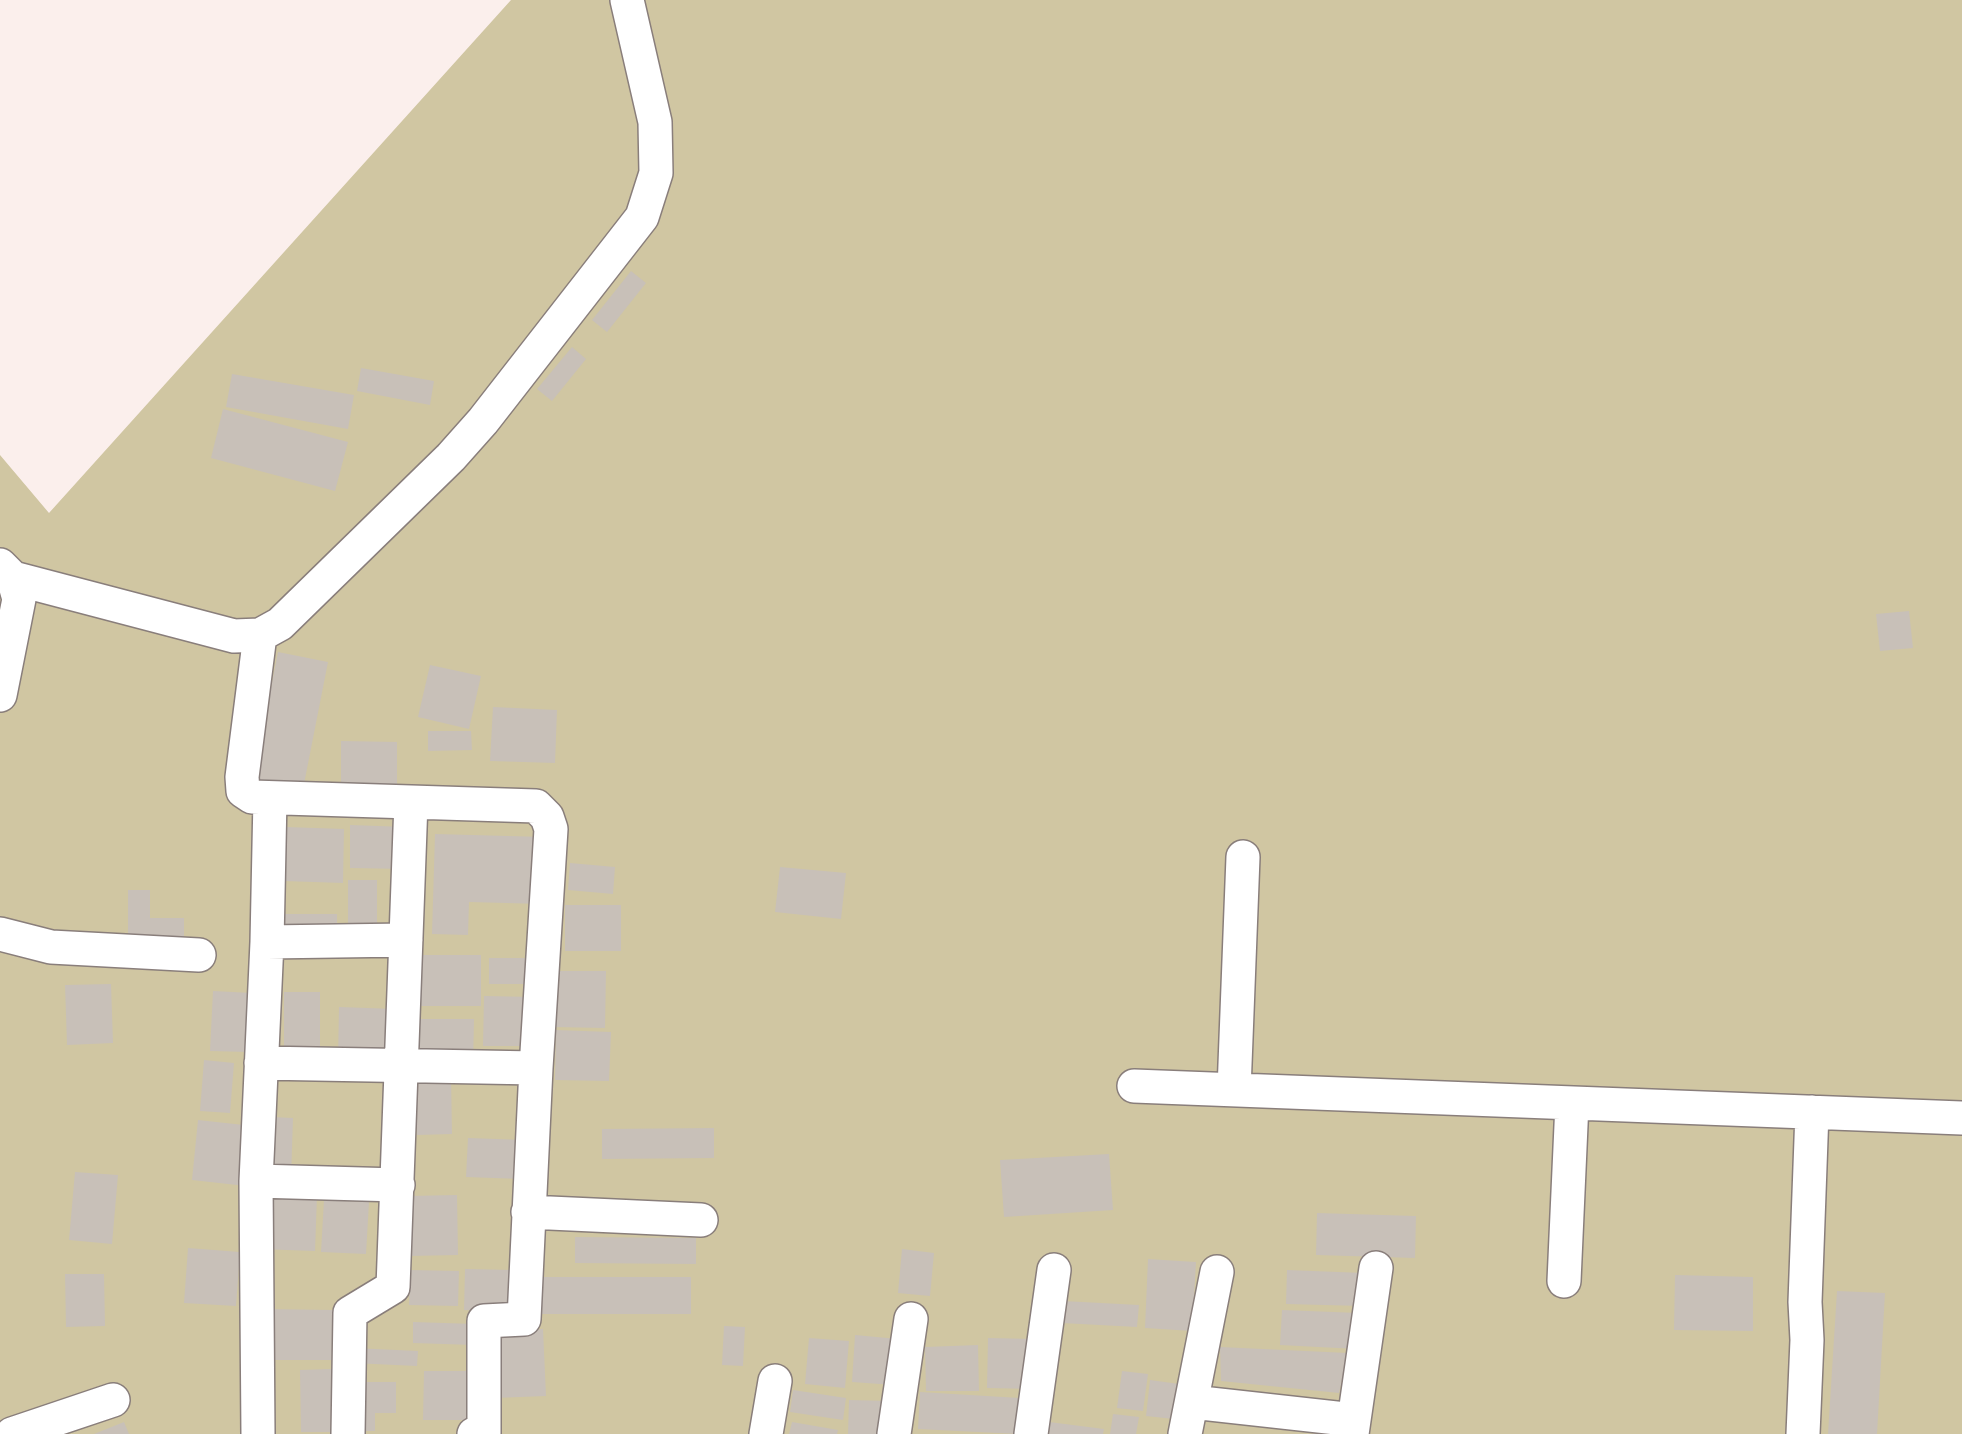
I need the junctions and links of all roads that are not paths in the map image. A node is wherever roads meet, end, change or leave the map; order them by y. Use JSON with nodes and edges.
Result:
{"nodes":[{"id":1,"x":627,"y":0,"type":"edge"},
{"id":2,"x":6,"y":571,"type":"edge"},
{"id":3,"x":260,"y":635,"type":"junction"},
{"id":4,"x":0,"y":696,"type":"edge"},
{"id":5,"x":270,"y":798,"type":"junction"},
{"id":6,"x":411,"y":802,"type":"junction"},
{"id":7,"x":1243,"y":857,"type":"dead end"},
{"id":8,"x":0,"y":934,"type":"edge"},
{"id":9,"x":406,"y":940,"type":"junction"},
{"id":10,"x":267,"y":942,"type":"junction"},
{"id":11,"x":199,"y":955,"type":"dead end"},
{"id":12,"x":261,"y":1063,"type":"junction"},
{"id":13,"x":402,"y":1065,"type":"junction"},
{"id":14,"x":536,"y":1068,"type":"junction"},
{"id":15,"x":1134,"y":1086,"type":"dead end"},
{"id":16,"x":1234,"y":1090,"type":"junction"},
{"id":17,"x":1572,"y":1103,"type":"junction"},
{"id":18,"x":1812,"y":1112,"type":"junction"},
{"id":19,"x":1962,"y":1118,"type":"edge"},
{"id":20,"x":256,"y":1181,"type":"junction"},
{"id":21,"x":398,"y":1185,"type":"junction"},
{"id":22,"x":528,"y":1212,"type":"junction"},
{"id":23,"x":701,"y":1220,"type":"dead end"},
{"id":24,"x":1376,"y":1268,"type":"dead end"},
{"id":25,"x":1054,"y":1270,"type":"dead end"},
{"id":26,"x":1216,"y":1272,"type":"dead end"},
{"id":27,"x":1564,"y":1281,"type":"dead end"},
{"id":28,"x":911,"y":1319,"type":"dead end"},
{"id":29,"x":775,"y":1381,"type":"dead end"},
{"id":30,"x":113,"y":1400,"type":"dead end"},
{"id":31,"x":1192,"y":1402,"type":"junction"},
{"id":32,"x":1353,"y":1427,"type":"edge"},
{"id":33,"x":12,"y":1434,"type":"edge"},
{"id":34,"x":258,"y":1434,"type":"edge"},
{"id":35,"x":348,"y":1434,"type":"edge"},
{"id":36,"x":474,"y":1434,"type":"edge"},
{"id":37,"x":766,"y":1434,"type":"edge"},
{"id":38,"x":894,"y":1434,"type":"edge"},
{"id":39,"x":1031,"y":1434,"type":"edge"},
{"id":40,"x":1185,"y":1434,"type":"edge"},
{"id":41,"x":1803,"y":1434,"type":"edge"}],
"edges":[{"from":1,"to":3,"type":"street"},
{"from":2,"to":3,"type":"street"},
{"from":2,"to":4,"type":"street"},
{"from":3,"to":5,"type":"street"},
{"from":5,"to":6,"type":"street"},
{"from":5,"to":10,"type":"street"},
{"from":6,"to":9,"type":"street"},
{"from":6,"to":14,"type":"street"},
{"from":7,"to":16,"type":"street"},
{"from":8,"to":11,"type":"street"},
{"from":9,"to":10,"type":"street"},
{"from":9,"to":13,"type":"street"},
{"from":10,"to":12,"type":"street"},
{"from":12,"to":13,"type":"street"},
{"from":12,"to":20,"type":"street"},
{"from":13,"to":14,"type":"street"},
{"from":13,"to":21,"type":"street"},
{"from":14,"to":22,"type":"street"},
{"from":15,"to":16,"type":"street"},
{"from":16,"to":17,"type":"street"},
{"from":17,"to":18,"type":"street"},
{"from":17,"to":27,"type":"street"},
{"from":18,"to":19,"type":"street"},
{"from":18,"to":41,"type":"street"},
{"from":20,"to":21,"type":"street"},
{"from":20,"to":34,"type":"street"},
{"from":21,"to":35,"type":"street"},
{"from":22,"to":23,"type":"street"},
{"from":22,"to":36,"type":"street"},
{"from":24,"to":32,"type":"street"},
{"from":25,"to":39,"type":"street"},
{"from":26,"to":31,"type":"street"},
{"from":28,"to":38,"type":"street"},
{"from":29,"to":37,"type":"street"},
{"from":30,"to":33,"type":"street"},
{"from":31,"to":32,"type":"street"},
{"from":31,"to":40,"type":"street"}]}
